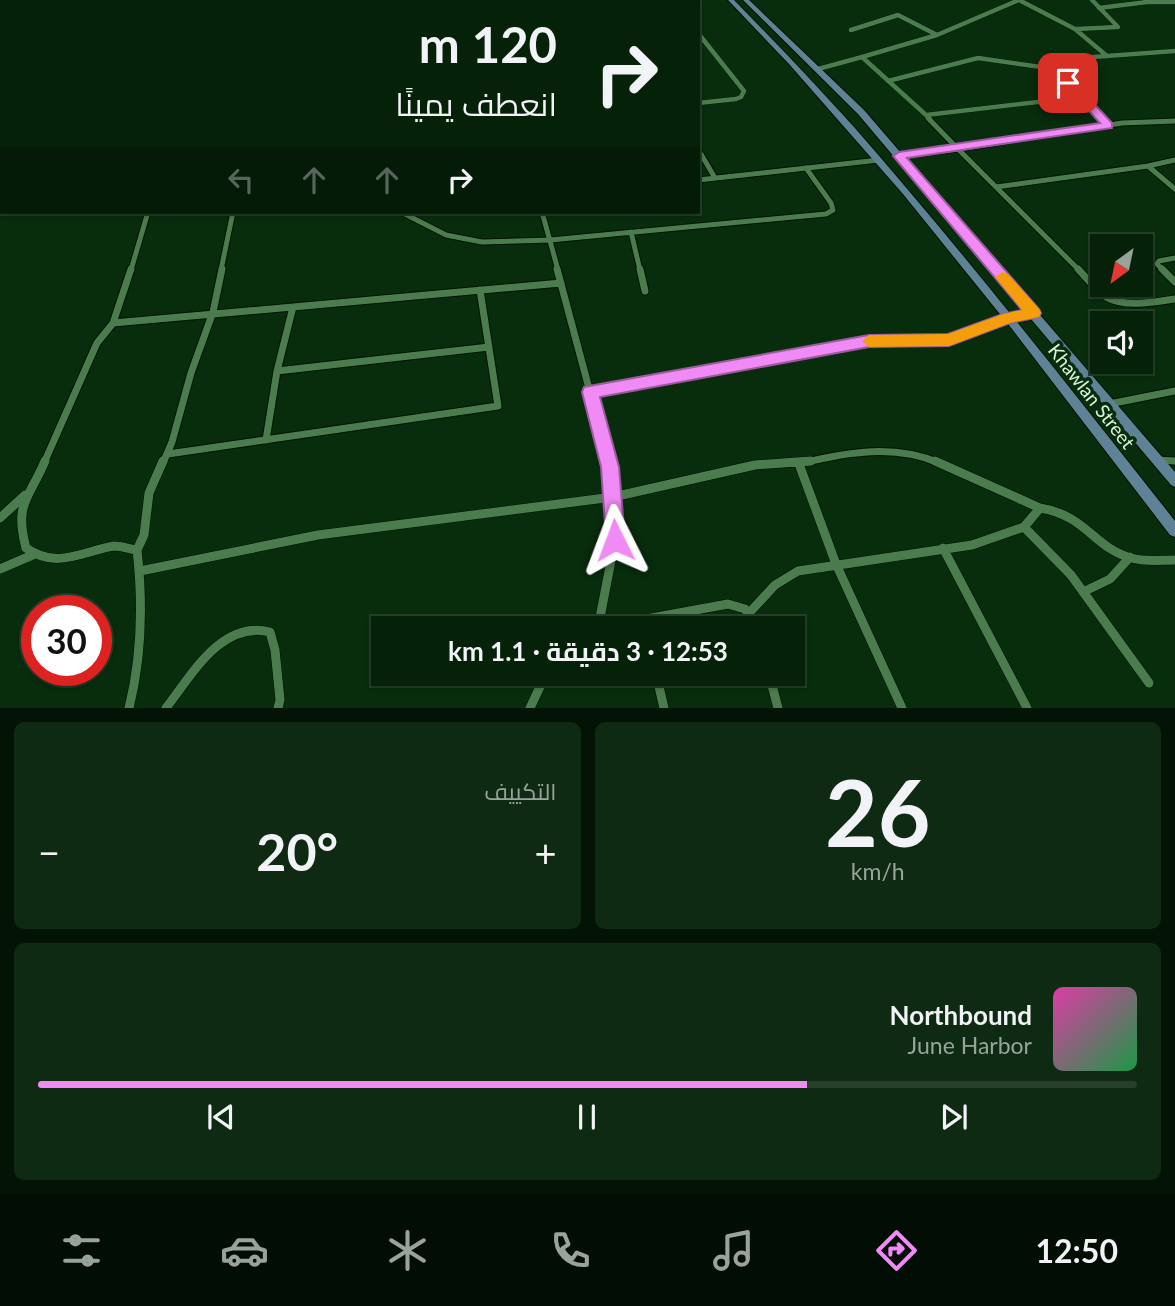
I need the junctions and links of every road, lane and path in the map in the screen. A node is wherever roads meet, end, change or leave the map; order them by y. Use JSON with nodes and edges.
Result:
{"nodes":[{"id":1,"x":731,"y":0,"type":"edge"},
{"id":2,"x":746,"y":0,"type":"edge"},
{"id":3,"x":1019,"y":0,"type":"edge"},
{"id":4,"x":1092,"y":0,"type":"edge"},
{"id":5,"x":1146,"y":1,"type":"edge"},
{"id":6,"x":1175,"y":2,"type":"edge"},
{"id":7,"x":1099,"y":8,"type":"junction"},
{"id":8,"x":773,"y":26,"type":"junction"},
{"id":9,"x":757,"y":27,"type":"junction"},
{"id":10,"x":1075,"y":29,"type":"junction"},
{"id":11,"x":851,"y":30,"type":"dead end"},
{"id":12,"x":937,"y":35,"type":"junction"},
{"id":13,"x":700,"y":36,"type":"edge"},
{"id":14,"x":1175,"y":51,"type":"edge"},
{"id":15,"x":1107,"y":56,"type":"junction"},
{"id":16,"x":862,"y":57,"type":"junction"},
{"id":17,"x":818,"y":69,"type":"junction"},
{"id":18,"x":1055,"y":69,"type":"junction"},
{"id":19,"x":888,"y":81,"type":"junction"},
{"id":20,"x":1081,"y":97,"type":"junction"},
{"id":21,"x":700,"y":103,"type":"edge"},
{"id":22,"x":926,"y":116,"type":"junction"},
{"id":23,"x":1175,"y":121,"type":"edge"},
{"id":24,"x":1108,"y":125,"type":"junction"},
{"id":25,"x":958,"y":149,"type":"junction"},
{"id":26,"x":700,"y":152,"type":"edge"},
{"id":27,"x":899,"y":156,"type":"junction"},
{"id":28,"x":879,"y":160,"type":"junction"},
{"id":29,"x":1175,"y":160,"type":"edge"},
{"id":30,"x":1148,"y":166,"type":"junction"},
{"id":31,"x":806,"y":168,"type":"junction"},
{"id":32,"x":715,"y":178,"type":"junction"},
{"id":33,"x":700,"y":180,"type":"edge"},
{"id":34,"x":996,"y":187,"type":"junction"},
{"id":35,"x":1175,"y":189,"type":"edge"},
{"id":36,"x":148,"y":214,"type":"edge"},
{"id":37,"x":233,"y":214,"type":"edge"},
{"id":38,"x":405,"y":214,"type":"edge"},
{"id":39,"x":543,"y":214,"type":"edge"},
{"id":40,"x":631,"y":232,"type":"junction"},
{"id":41,"x":550,"y":240,"type":"junction"},
{"id":42,"x":1175,"y":258,"type":"edge"},
{"id":43,"x":1175,"y":282,"type":"edge"},
{"id":44,"x":561,"y":283,"type":"junction"},
{"id":45,"x":480,"y":290,"type":"junction"},
{"id":46,"x":645,"y":290,"type":"dead end"},
{"id":47,"x":1175,"y":299,"type":"edge"},
{"id":48,"x":293,"y":307,"type":"junction"},
{"id":49,"x":213,"y":312,"type":"junction"},
{"id":50,"x":1033,"y":313,"type":"junction"},
{"id":51,"x":1008,"y":318,"type":"junction"},
{"id":52,"x":114,"y":322,"type":"junction"},
{"id":53,"x":489,"y":347,"type":"junction"},
{"id":54,"x":277,"y":372,"type":"junction"},
{"id":55,"x":1175,"y":391,"type":"edge"},
{"id":56,"x":590,"y":392,"type":"junction"},
{"id":57,"x":1109,"y":404,"type":"junction"},
{"id":58,"x":266,"y":440,"type":"junction"},
{"id":59,"x":168,"y":454,"type":"junction"},
{"id":60,"x":1157,"y":460,"type":"junction"},
{"id":61,"x":1175,"y":461,"type":"edge"},
{"id":62,"x":799,"y":464,"type":"junction"},
{"id":63,"x":1175,"y":481,"type":"edge"},
{"id":64,"x":26,"y":495,"type":"junction"},
{"id":65,"x":613,"y":497,"type":"junction"},
{"id":66,"x":1040,"y":508,"type":"junction"},
{"id":67,"x":0,"y":518,"type":"edge"},
{"id":68,"x":1024,"y":527,"type":"junction"},
{"id":69,"x":1175,"y":531,"type":"edge"},
{"id":70,"x":943,"y":548,"type":"junction"},
{"id":71,"x":137,"y":550,"type":"junction"},
{"id":72,"x":35,"y":554,"type":"junction"},
{"id":73,"x":1130,"y":558,"type":"junction"},
{"id":74,"x":1175,"y":560,"type":"edge"},
{"id":75,"x":836,"y":564,"type":"junction"},
{"id":76,"x":0,"y":569,"type":"edge"},
{"id":77,"x":140,"y":571,"type":"junction"},
{"id":78,"x":1083,"y":592,"type":"junction"},
{"id":79,"x":750,"y":611,"type":"junction"},
{"id":80,"x":599,"y":616,"type":"edge"},
{"id":81,"x":675,"y":616,"type":"edge"},
{"id":82,"x":753,"y":616,"type":"edge"},
{"id":83,"x":1149,"y":683,"type":"dead end"},
{"id":84,"x":540,"y":686,"type":"edge"},
{"id":85,"x":659,"y":686,"type":"edge"},
{"id":86,"x":772,"y":686,"type":"edge"},
{"id":87,"x":129,"y":708,"type":"edge"},
{"id":88,"x":166,"y":708,"type":"edge"},
{"id":89,"x":278,"y":708,"type":"edge"},
{"id":90,"x":530,"y":708,"type":"edge"},
{"id":91,"x":664,"y":708,"type":"edge"},
{"id":92,"x":778,"y":708,"type":"edge"},
{"id":93,"x":902,"y":708,"type":"edge"},
{"id":94,"x":1027,"y":708,"type":"edge"}],
"edges":[{"from":1,"to":9,"type":"main road","name":"Khawlan Street"},
{"from":2,"to":8,"type":"main road","name":"Khawlan Street"},
{"from":3,"to":10,"type":"street"},
{"from":3,"to":12,"type":"street"},
{"from":4,"to":7,"type":"street"},
{"from":5,"to":6,"type":"street"},
{"from":5,"to":7,"type":"street"},
{"from":7,"to":10,"type":"street"},
{"from":8,"to":9,"type":"main road"},
{"from":8,"to":17,"type":"main road","name":"Khawlan Street"},
{"from":9,"to":28,"type":"main road","name":"Khawlan Street"},
{"from":10,"to":15,"type":"street"},
{"from":11,"to":12,"type":"street"},
{"from":12,"to":16,"type":"street"},
{"from":13,"to":21,"type":"street"},
{"from":14,"to":15,"type":"street"},
{"from":15,"to":18,"type":"street"},
{"from":16,"to":17,"type":"street"},
{"from":16,"to":19,"type":"street"},
{"from":17,"to":27,"type":"main road","name":"Khawlan Street"},
{"from":18,"to":19,"type":"street"},
{"from":18,"to":20,"type":"street"},
{"from":19,"to":22,"type":"street"},
{"from":20,"to":22,"type":"street"},
{"from":20,"to":24,"type":"street"},
{"from":22,"to":25,"type":"street"},
{"from":23,"to":24,"type":"street"},
{"from":24,"to":25,"type":"street"},
{"from":25,"to":27,"type":"street"},
{"from":25,"to":34,"type":"street"},
{"from":26,"to":32,"type":"street"},
{"from":27,"to":50,"type":"main road","name":"Khawlan Street"},
{"from":28,"to":31,"type":"street"},
{"from":28,"to":51,"type":"main road","name":"Khawlan Street"},
{"from":29,"to":30,"type":"street"},
{"from":30,"to":34,"type":"street"},
{"from":30,"to":35,"type":"street"},
{"from":31,"to":32,"type":"street"},
{"from":31,"to":40,"type":"street"},
{"from":32,"to":33,"type":"street"},
{"from":34,"to":47,"type":"street"},
{"from":36,"to":52,"type":"street"},
{"from":37,"to":49,"type":"street"},
{"from":38,"to":41,"type":"street"},
{"from":39,"to":41,"type":"street"},
{"from":40,"to":41,"type":"street"},
{"from":40,"to":46,"type":"street"},
{"from":41,"to":44,"type":"street"},
{"from":42,"to":43,"type":"street"},
{"from":44,"to":45,"type":"street"},
{"from":44,"to":56,"type":"street"},
{"from":45,"to":48,"type":"street"},
{"from":45,"to":53,"type":"street"},
{"from":48,"to":49,"type":"street"},
{"from":48,"to":54,"type":"street"},
{"from":49,"to":52,"type":"street"},
{"from":49,"to":59,"type":"street"},
{"from":50,"to":51,"type":"street"},
{"from":50,"to":57,"type":"main road","name":"Khawlan Street"},
{"from":51,"to":56,"type":"street"},
{"from":51,"to":69,"type":"main road","name":"Khawlan Street"},
{"from":52,"to":64,"type":"street"},
{"from":53,"to":54,"type":"street"},
{"from":53,"to":58,"type":"street"},
{"from":54,"to":58,"type":"street"},
{"from":55,"to":57,"type":"street"},
{"from":56,"to":65,"type":"street"},
{"from":57,"to":60,"type":"main road","name":"Khawlan Street"},
{"from":58,"to":59,"type":"street"},
{"from":59,"to":71,"type":"street"},
{"from":60,"to":61,"type":"street"},
{"from":60,"to":63,"type":"main road","name":"Khawlan Street"},
{"from":62,"to":65,"type":"street"},
{"from":62,"to":66,"type":"street"},
{"from":62,"to":75,"type":"street"},
{"from":64,"to":67,"type":"street"},
{"from":64,"to":72,"type":"street"},
{"from":65,"to":77,"type":"street"},
{"from":65,"to":80,"type":"street"},
{"from":66,"to":68,"type":"street"},
{"from":66,"to":73,"type":"street"},
{"from":68,"to":70,"type":"street"},
{"from":68,"to":78,"type":"street"},
{"from":70,"to":75,"type":"street"},
{"from":70,"to":94,"type":"street"},
{"from":71,"to":72,"type":"street"},
{"from":71,"to":77,"type":"street"},
{"from":72,"to":76,"type":"street"},
{"from":73,"to":74,"type":"street"},
{"from":73,"to":78,"type":"street"},
{"from":75,"to":79,"type":"street"},
{"from":75,"to":93,"type":"street"},
{"from":77,"to":87,"type":"street"},
{"from":78,"to":83,"type":"street"},
{"from":79,"to":81,"type":"street"},
{"from":79,"to":82,"type":"street"},
{"from":84,"to":90,"type":"street"},
{"from":85,"to":91,"type":"street"},
{"from":86,"to":92,"type":"street"},
{"from":88,"to":89,"type":"street"}]}
